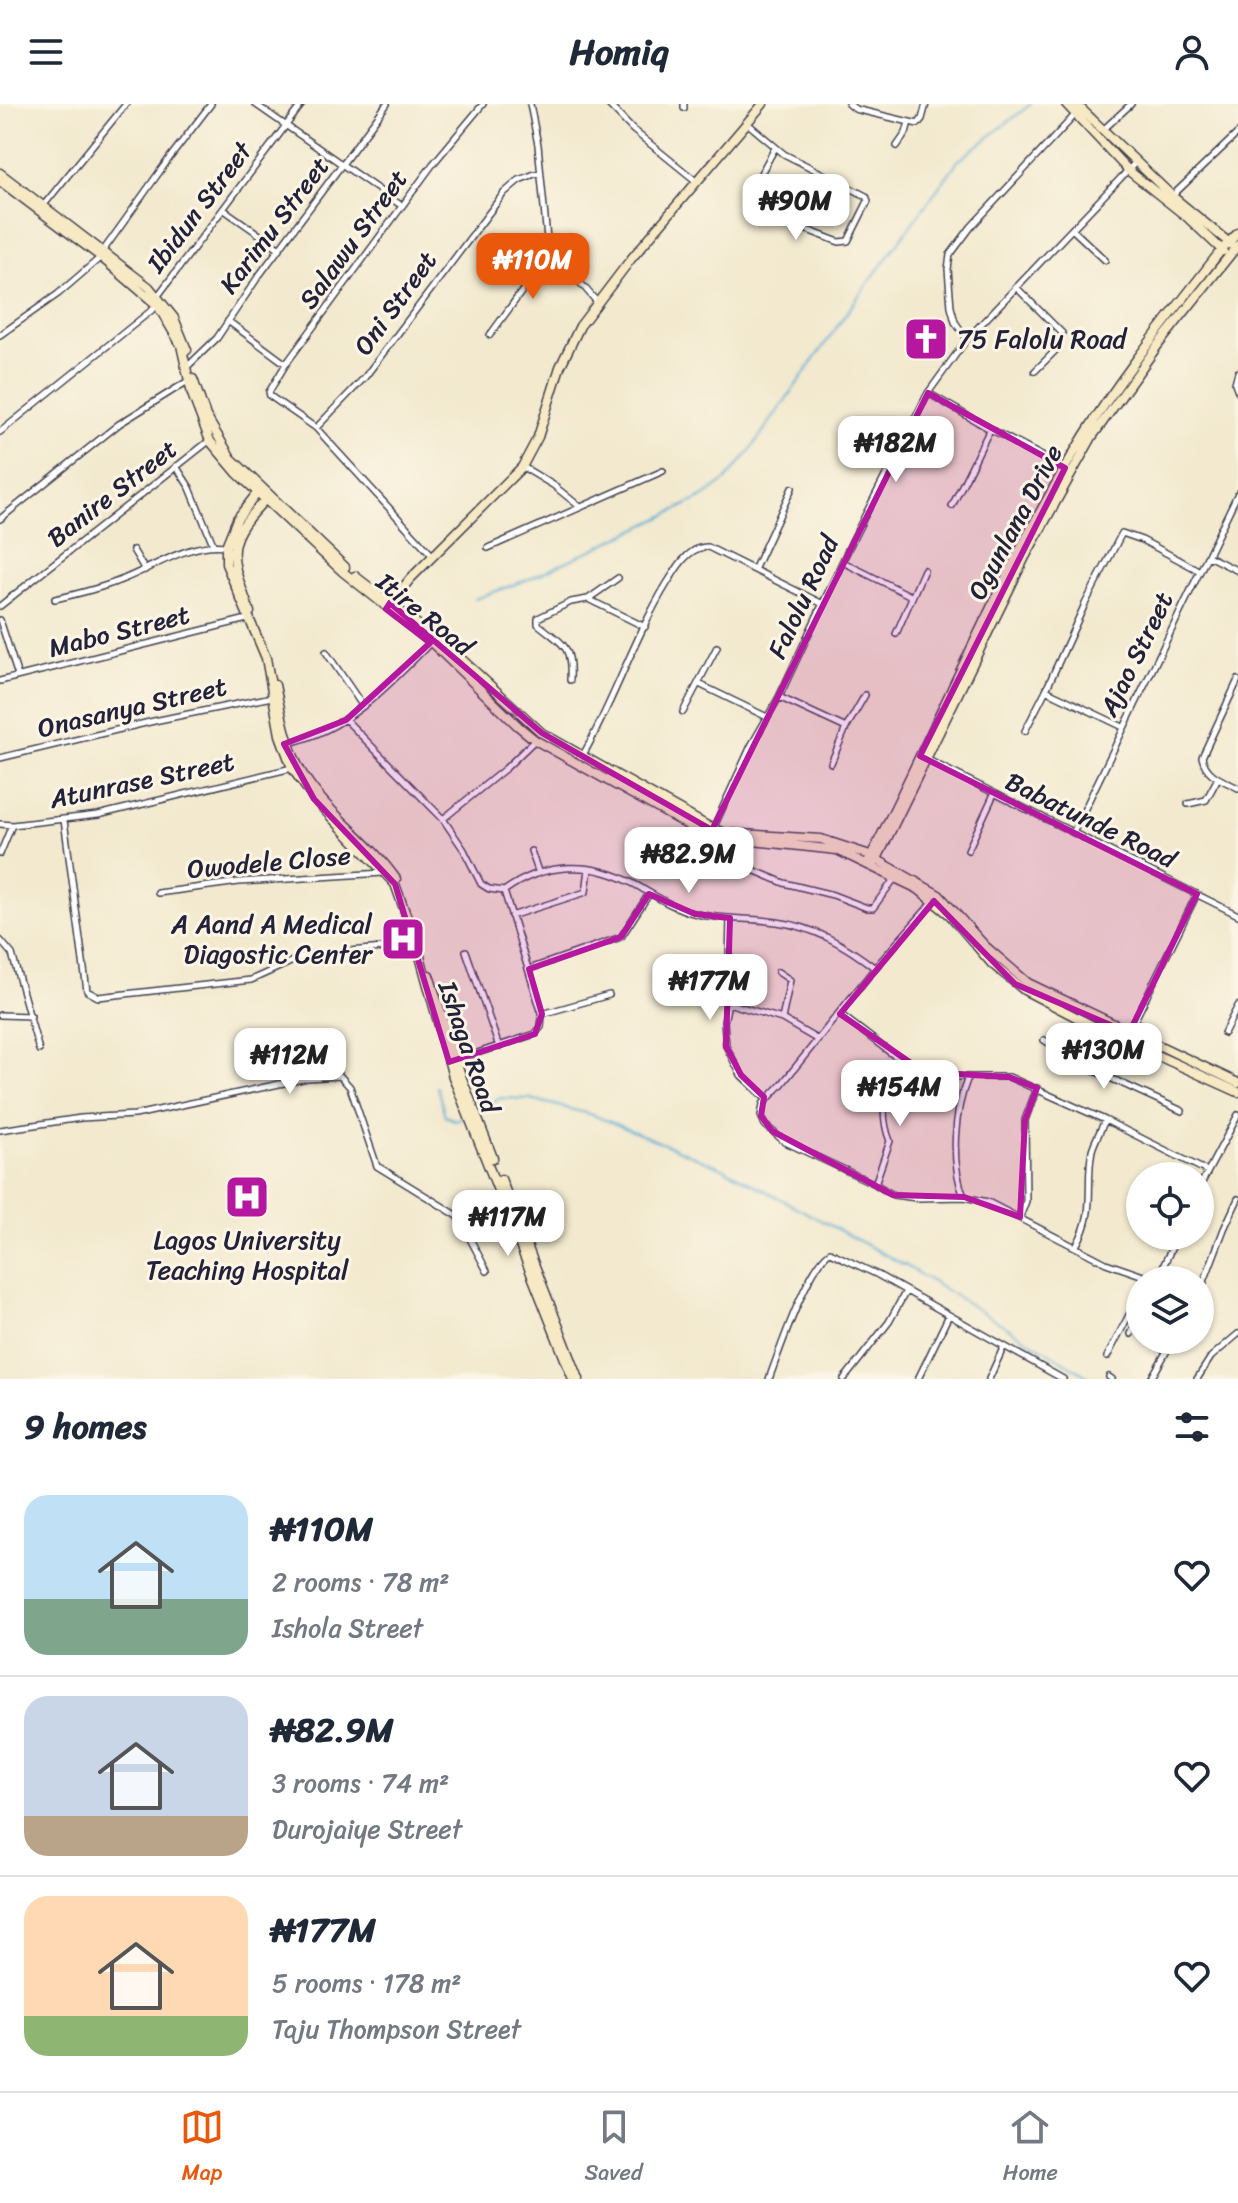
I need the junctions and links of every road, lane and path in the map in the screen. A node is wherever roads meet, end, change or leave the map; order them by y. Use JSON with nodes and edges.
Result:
{"nodes":[{"id":1,"x":126,"y":104,"type":"edge"},
{"id":2,"x":211,"y":104,"type":"edge"},
{"id":3,"x":255,"y":104,"type":"edge"},
{"id":4,"x":302,"y":104,"type":"edge"},
{"id":5,"x":387,"y":104,"type":"edge"},
{"id":6,"x":483,"y":104,"type":"edge"},
{"id":7,"x":530,"y":104,"type":"edge"},
{"id":8,"x":608,"y":104,"type":"edge"},
{"id":9,"x":763,"y":104,"type":"edge"},
{"id":10,"x":849,"y":104,"type":"edge"},
{"id":11,"x":926,"y":104,"type":"edge"},
{"id":12,"x":1066,"y":104,"type":"edge"},
{"id":13,"x":1076,"y":104,"type":"edge"},
{"id":14,"x":1131,"y":104,"type":"edge"},
{"id":15,"x":1076,"y":114,"type":"junction"},
{"id":16,"x":909,"y":122,"type":"junction"},
{"id":17,"x":747,"y":123,"type":"junction"},
{"id":18,"x":286,"y":126,"type":"junction"},
{"id":19,"x":1102,"y":131,"type":"junction"},
{"id":20,"x":1238,"y":133,"type":"edge"},
{"id":21,"x":897,"y":146,"type":"dead end"},
{"id":22,"x":775,"y":148,"type":"junction"},
{"id":23,"x":1137,"y":161,"type":"junction"},
{"id":24,"x":343,"y":166,"type":"junction"},
{"id":25,"x":1129,"y":171,"type":"junction"},
{"id":26,"x":540,"y":172,"type":"junction"},
{"id":27,"x":0,"y":173,"type":"edge"},
{"id":28,"x":0,"y":181,"type":"edge"},
{"id":29,"x":696,"y":181,"type":"junction"},
{"id":30,"x":1172,"y":196,"type":"junction"},
{"id":31,"x":43,"y":206,"type":"junction"},
{"id":32,"x":402,"y":206,"type":"junction"},
{"id":33,"x":223,"y":209,"type":"junction"},
{"id":34,"x":1072,"y":229,"type":"junction"},
{"id":35,"x":1238,"y":233,"type":"edge"},
{"id":36,"x":74,"y":234,"type":"junction"},
{"id":37,"x":1231,"y":248,"type":"edge"},
{"id":38,"x":280,"y":249,"type":"junction"},
{"id":39,"x":552,"y":250,"type":"junction"},
{"id":40,"x":102,"y":254,"type":"junction"},
{"id":41,"x":1105,"y":260,"type":"dead end"},
{"id":42,"x":1016,"y":287,"type":"junction"},
{"id":43,"x":157,"y":301,"type":"junction"},
{"id":44,"x":597,"y":302,"type":"junction"},
{"id":45,"x":228,"y":321,"type":"junction"},
{"id":46,"x":0,"y":335,"type":"edge"},
{"id":47,"x":490,"y":335,"type":"dead end"},
{"id":48,"x":967,"y":339,"type":"junction"},
{"id":49,"x":286,"y":364,"type":"junction"},
{"id":50,"x":189,"y":365,"type":"junction"},
{"id":51,"x":1035,"y":371,"type":"dead end"},
{"id":52,"x":1238,"y":372,"type":"edge"},
{"id":53,"x":188,"y":381,"type":"junction"},
{"id":54,"x":1238,"y":391,"type":"edge"},
{"id":55,"x":928,"y":393,"type":"junction"},
{"id":56,"x":316,"y":428,"type":"junction"},
{"id":57,"x":990,"y":429,"type":"junction"},
{"id":58,"x":0,"y":432,"type":"edge"},
{"id":59,"x":210,"y":441,"type":"junction"},
{"id":60,"x":176,"y":466,"type":"junction"},
{"id":61,"x":522,"y":467,"type":"junction"},
{"id":62,"x":1069,"y":470,"type":"junction"},
{"id":63,"x":663,"y":471,"type":"dead end"},
{"id":64,"x":792,"y":488,"type":"dead end"},
{"id":65,"x":1238,"y":493,"type":"edge"},
{"id":66,"x":263,"y":495,"type":"junction"},
{"id":67,"x":579,"y":506,"type":"junction"},
{"id":68,"x":952,"y":506,"type":"dead end"},
{"id":69,"x":0,"y":519,"type":"edge"},
{"id":70,"x":213,"y":544,"type":"junction"},
{"id":71,"x":226,"y":546,"type":"junction"},
{"id":72,"x":488,"y":548,"type":"dead end"},
{"id":73,"x":133,"y":550,"type":"dead end"},
{"id":74,"x":433,"y":556,"type":"junction"},
{"id":75,"x":1208,"y":556,"type":"junction"},
{"id":76,"x":843,"y":562,"type":"junction"},
{"id":77,"x":755,"y":568,"type":"junction"},
{"id":78,"x":145,"y":570,"type":"junction"},
{"id":79,"x":924,"y":570,"type":"dead end"},
{"id":80,"x":1198,"y":570,"type":"junction"},
{"id":81,"x":1238,"y":571,"type":"edge"},
{"id":82,"x":618,"y":578,"type":"dead end"},
{"id":83,"x":911,"y":596,"type":"junction"},
{"id":84,"x":55,"y":599,"type":"dead end"},
{"id":85,"x":588,"y":599,"type":"junction"},
{"id":86,"x":821,"y":603,"type":"junction"},
{"id":87,"x":0,"y":606,"type":"edge"},
{"id":88,"x":388,"y":606,"type":"junction"},
{"id":89,"x":250,"y":618,"type":"junction"},
{"id":90,"x":0,"y":620,"type":"edge"},
{"id":91,"x":645,"y":627,"type":"junction"},
{"id":92,"x":896,"y":634,"type":"dead end"},
{"id":93,"x":431,"y":642,"type":"junction"},
{"id":94,"x":717,"y":647,"type":"dead end"},
{"id":95,"x":326,"y":652,"type":"dead end"},
{"id":96,"x":18,"y":676,"type":"junction"},
{"id":97,"x":570,"y":680,"type":"dead end"},
{"id":98,"x":1238,"y":680,"type":"edge"},
{"id":99,"x":0,"y":681,"type":"edge"},
{"id":100,"x":699,"y":684,"type":"junction"},
{"id":101,"x":1046,"y":690,"type":"junction"},
{"id":102,"x":865,"y":695,"type":"dead end"},
{"id":103,"x":272,"y":697,"type":"junction"},
{"id":104,"x":779,"y":697,"type":"junction"},
{"id":105,"x":362,"y":705,"type":"junction"},
{"id":106,"x":683,"y":712,"type":"dead end"},
{"id":107,"x":767,"y":717,"type":"junction"},
{"id":108,"x":346,"y":720,"type":"junction"},
{"id":109,"x":1123,"y":727,"type":"junction"},
{"id":110,"x":846,"y":728,"type":"junction"},
{"id":111,"x":1025,"y":731,"type":"dead end"},
{"id":112,"x":535,"y":740,"type":"junction"},
{"id":113,"x":287,"y":743,"type":"junction"},
{"id":114,"x":583,"y":755,"type":"junction"},
{"id":115,"x":0,"y":758,"type":"edge"},
{"id":116,"x":923,"y":758,"type":"junction"},
{"id":117,"x":831,"y":763,"type":"dead end"},
{"id":118,"x":292,"y":768,"type":"junction"},
{"id":119,"x":1218,"y":778,"type":"junction"},
{"id":120,"x":1238,"y":788,"type":"edge"},
{"id":121,"x":994,"y":794,"type":"junction"},
{"id":122,"x":1188,"y":804,"type":"dead end"},
{"id":123,"x":443,"y":819,"type":"junction"},
{"id":124,"x":64,"y":820,"type":"junction"},
{"id":125,"x":0,"y":824,"type":"edge"},
{"id":126,"x":12,"y":825,"type":"junction"},
{"id":127,"x":712,"y":833,"type":"junction"},
{"id":128,"x":1073,"y":833,"type":"junction"},
{"id":129,"x":741,"y":841,"type":"junction"},
{"id":130,"x":968,"y":850,"type":"dead end"},
{"id":131,"x":531,"y":851,"type":"dead end"},
{"id":132,"x":0,"y":854,"type":"edge"},
{"id":133,"x":872,"y":863,"type":"junction"},
{"id":134,"x":589,"y":869,"type":"junction"},
{"id":135,"x":538,"y":871,"type":"junction"},
{"id":136,"x":384,"y":873,"type":"junction"},
{"id":137,"x":895,"y":878,"type":"junction"},
{"id":138,"x":504,"y":891,"type":"junction"},
{"id":139,"x":158,"y":893,"type":"dead end"},
{"id":140,"x":649,"y":894,"type":"junction"},
{"id":141,"x":1197,"y":894,"type":"junction"},
{"id":142,"x":934,"y":901,"type":"junction"},
{"id":143,"x":1238,"y":915,"type":"edge"},
{"id":144,"x":511,"y":916,"type":"junction"},
{"id":145,"x":730,"y":918,"type":"junction"},
{"id":146,"x":0,"y":940,"type":"edge"},
{"id":147,"x":417,"y":945,"type":"junction"},
{"id":148,"x":466,"y":951,"type":"dead end"},
{"id":149,"x":875,"y":968,"type":"junction"},
{"id":150,"x":529,"y":969,"type":"junction"},
{"id":151,"x":778,"y":972,"type":"dead end"},
{"id":152,"x":609,"y":995,"type":"dead end"},
{"id":153,"x":728,"y":1003,"type":"junction"},
{"id":154,"x":1060,"y":1004,"type":"junction"},
{"id":155,"x":1238,"y":1006,"type":"edge"},
{"id":156,"x":542,"y":1014,"type":"junction"},
{"id":157,"x":840,"y":1014,"type":"junction"},
{"id":158,"x":0,"y":1015,"type":"edge"},
{"id":159,"x":31,"y":1016,"type":"junction"},
{"id":160,"x":782,"y":1019,"type":"junction"},
{"id":161,"x":1101,"y":1030,"type":"junction"},
{"id":162,"x":1129,"y":1033,"type":"junction"},
{"id":163,"x":1224,"y":1033,"type":"dead end"},
{"id":164,"x":818,"y":1040,"type":"junction"},
{"id":165,"x":1044,"y":1040,"type":"dead end"},
{"id":166,"x":499,"y":1047,"type":"junction"},
{"id":167,"x":39,"y":1050,"type":"dead end"},
{"id":168,"x":1077,"y":1060,"type":"junction"},
{"id":169,"x":452,"y":1061,"type":"junction"},
{"id":170,"x":904,"y":1063,"type":"junction"},
{"id":171,"x":968,"y":1076,"type":"junction"},
{"id":172,"x":1238,"y":1083,"type":"edge"},
{"id":173,"x":1037,"y":1088,"type":"junction"},
{"id":174,"x":1238,"y":1092,"type":"edge"},
{"id":175,"x":766,"y":1099,"type":"junction"},
{"id":176,"x":1182,"y":1111,"type":"dead end"},
{"id":177,"x":1238,"y":1115,"type":"edge"},
{"id":178,"x":1105,"y":1120,"type":"junction"},
{"id":179,"x":0,"y":1130,"type":"edge"},
{"id":180,"x":1189,"y":1162,"type":"edge"},
{"id":181,"x":1212,"y":1162,"type":"edge"},
{"id":182,"x":875,"y":1184,"type":"junction"},
{"id":183,"x":964,"y":1197,"type":"junction"},
{"id":184,"x":1238,"y":1199,"type":"edge"},
{"id":185,"x":1020,"y":1217,"type":"junction"},
{"id":186,"x":1076,"y":1246,"type":"junction"},
{"id":187,"x":1210,"y":1266,"type":"edge"},
{"id":188,"x":1126,"y":1270,"type":"edge"},
{"id":189,"x":487,"y":1271,"type":"dead end"},
{"id":190,"x":906,"y":1291,"type":"junction"},
{"id":191,"x":949,"y":1315,"type":"junction"},
{"id":192,"x":1126,"y":1321,"type":"edge"},
{"id":193,"x":1238,"y":1334,"type":"edge"},
{"id":194,"x":1004,"y":1346,"type":"junction"},
{"id":195,"x":1165,"y":1354,"type":"edge"},
{"id":196,"x":1107,"y":1357,"type":"dead end"},
{"id":197,"x":576,"y":1379,"type":"edge"},
{"id":198,"x":769,"y":1379,"type":"edge"},
{"id":199,"x":844,"y":1379,"type":"edge"},
{"id":200,"x":918,"y":1379,"type":"edge"},
{"id":201,"x":989,"y":1379,"type":"edge"},
{"id":202,"x":1063,"y":1379,"type":"edge"},
{"id":203,"x":1151,"y":1379,"type":"edge"},
{"id":204,"x":1197,"y":1379,"type":"edge"}],
"edges":[{"from":1,"to":31,"type":"street"},
{"from":2,"to":40,"type":"street"},
{"from":3,"to":18,"type":"street"},
{"from":4,"to":18,"type":"street","name":"Ibidun Street"},
{"from":5,"to":24,"type":"street","name":"Karimu Street"},
{"from":6,"to":32,"type":"street","name":"Salawu Street"},
{"from":7,"to":26,"type":"street"},
{"from":8,"to":29,"type":"street"},
{"from":9,"to":17,"type":"main road"},
{"from":10,"to":16,"type":"street"},
{"from":11,"to":16,"type":"street"},
{"from":12,"to":15,"type":"main road"},
{"from":13,"to":19,"type":"main road"},
{"from":14,"to":19,"type":"street"},
{"from":15,"to":25,"type":"main road"},
{"from":15,"to":48,"type":"street"},
{"from":16,"to":21,"type":"street"},
{"from":17,"to":22,"type":"street"},
{"from":17,"to":29,"type":"main road"},
{"from":18,"to":24,"type":"street"},
{"from":18,"to":33,"type":"street","name":"Ibidun Street"},
{"from":19,"to":23,"type":"main road"},
{"from":20,"to":30,"type":"street"},
{"from":22,"to":22,"type":"street"},
{"from":23,"to":25,"type":"street","name":"Falolu Road"},
{"from":23,"to":30,"type":"main road"},
{"from":24,"to":32,"type":"street"},
{"from":24,"to":38,"type":"street","name":"Karimu Street"},
{"from":25,"to":34,"type":"street","name":"Falolu Road"},
{"from":25,"to":37,"type":"main road"},
{"from":26,"to":39,"type":"street"},
{"from":26,"to":56,"type":"street","name":"Oni Street"},
{"from":27,"to":31,"type":"main road"},
{"from":28,"to":36,"type":"main road"},
{"from":29,"to":44,"type":"main road"},
{"from":30,"to":37,"type":"main road"},
{"from":31,"to":36,"type":"main road"},
{"from":32,"to":49,"type":"street","name":"Salawu Street"},
{"from":33,"to":38,"type":"street"},
{"from":33,"to":43,"type":"street","name":"Ibidun Street"},
{"from":34,"to":41,"type":"street"},
{"from":34,"to":42,"type":"street","name":"Falolu Road"},
{"from":35,"to":37,"type":"main road","name":"Ogunlana Drive"},
{"from":36,"to":40,"type":"main road","name":"Itire Road"},
{"from":37,"to":62,"type":"main road","name":"Ogunlana Drive"},
{"from":38,"to":45,"type":"street","name":"Karimu Street"},
{"from":39,"to":44,"type":"street"},
{"from":39,"to":47,"type":"street"},
{"from":40,"to":43,"type":"main road","name":"Itire Road"},
{"from":40,"to":46,"type":"street"},
{"from":42,"to":48,"type":"street","name":"Falolu Road"},
{"from":42,"to":51,"type":"street"},
{"from":43,"to":50,"type":"main road","name":"Itire Road"},
{"from":43,"to":53,"type":"main road","name":"Itire Road"},
{"from":43,"to":58,"type":"street","name":"Ibidun Street"},
{"from":44,"to":61,"type":"main road"},
{"from":45,"to":49,"type":"street"},
{"from":45,"to":50,"type":"street","name":"Karimu Street"},
{"from":48,"to":55,"type":"street","name":"Falolu Road"},
{"from":49,"to":56,"type":"street","name":"Salawu Street"},
{"from":50,"to":66,"type":"main road","name":"Itire Road"},
{"from":52,"to":54,"type":"street"},
{"from":53,"to":59,"type":"main road","name":"Itire Road"},
{"from":53,"to":69,"type":"street"},
{"from":55,"to":57,"type":"street"},
{"from":55,"to":76,"type":"street","name":"Falolu Road"},
{"from":56,"to":74,"type":"street"},
{"from":57,"to":62,"type":"street"},
{"from":57,"to":68,"type":"street"},
{"from":59,"to":60,"type":"street","name":"Banire Street"},
{"from":59,"to":66,"type":"main road","name":"Itire Road"},
{"from":60,"to":70,"type":"street"},
{"from":60,"to":87,"type":"street","name":"Banire Street"},
{"from":61,"to":67,"type":"street"},
{"from":61,"to":74,"type":"main road"},
{"from":62,"to":116,"type":"main road","name":"Ogunlana Drive"},
{"from":63,"to":67,"type":"street"},
{"from":64,"to":77,"type":"street"},
{"from":65,"to":75,"type":"street","name":"Ajao Street"},
{"from":66,"to":71,"type":"main road"},
{"from":66,"to":88,"type":"main road","name":"Itire Road"},
{"from":66,"to":89,"type":"main road","name":"Ishaga Road"},
{"from":67,"to":72,"type":"street"},
{"from":70,"to":71,"type":"street"},
{"from":70,"to":78,"type":"street"},
{"from":71,"to":89,"type":"main road","name":"Ishaga Road"},
{"from":73,"to":78,"type":"street"},
{"from":74,"to":88,"type":"main road"},
{"from":75,"to":80,"type":"street","name":"Ajao Street"},
{"from":75,"to":81,"type":"street"},
{"from":76,"to":83,"type":"street"},
{"from":76,"to":86,"type":"street","name":"Falolu Road"},
{"from":77,"to":86,"type":"street"},
{"from":77,"to":91,"type":"street"},
{"from":78,"to":84,"type":"street"},
{"from":79,"to":83,"type":"street"},
{"from":80,"to":101,"type":"street"},
{"from":80,"to":109,"type":"street","name":"Ajao Street"},
{"from":82,"to":85,"type":"street"},
{"from":83,"to":92,"type":"street"},
{"from":85,"to":91,"type":"street"},
{"from":85,"to":97,"type":"street"},
{"from":86,"to":104,"type":"street","name":"Falolu Road"},
{"from":88,"to":93,"type":"main road","name":"Itire Road"},
{"from":114,"to":88,"type":"main road","name":"Itire Road","one_way":true},
{"from":89,"to":96,"type":"street","name":"Mabo Street"},
{"from":89,"to":103,"type":"main road","name":"Ishaga Road"},
{"from":89,"to":113,"type":"main road","name":"Ishaga Road"},
{"from":90,"to":96,"type":"street"},
{"from":91,"to":114,"type":"street"},
{"from":93,"to":105,"type":"street"},
{"from":93,"to":112,"type":"main road","name":"Itire Road"},
{"from":94,"to":100,"type":"street"},
{"from":95,"to":105,"type":"street"},
{"from":96,"to":99,"type":"street","name":"Mabo Street"},
{"from":98,"to":119,"type":"street"},
{"from":100,"to":106,"type":"street"},
{"from":100,"to":107,"type":"street"},
{"from":101,"to":109,"type":"street"},
{"from":101,"to":111,"type":"street"},
{"from":102,"to":110,"type":"street"},
{"from":103,"to":113,"type":"main road","name":"Ishaga Road"},
{"from":103,"to":115,"type":"street","name":"Onasanya Street"},
{"from":104,"to":107,"type":"street","name":"Falolu Road"},
{"from":104,"to":110,"type":"street"},
{"from":105,"to":108,"type":"street"},
{"from":107,"to":127,"type":"street","name":"Falolu Road"},
{"from":108,"to":113,"type":"street"},
{"from":108,"to":123,"type":"street"},
{"from":109,"to":128,"type":"street","name":"Ajao Street"},
{"from":110,"to":117,"type":"street"},
{"from":112,"to":123,"type":"street"},
{"from":112,"to":127,"type":"main road","name":"Itire Road"},
{"from":113,"to":118,"type":"main road","name":"Ishaga Road"},
{"from":113,"to":169,"type":"main road","name":"Ishaga Road"},
{"from":114,"to":127,"type":"main road","name":"Itire Road"},
{"from":116,"to":121,"type":"street","name":"Babatunde Road"},
{"from":116,"to":133,"type":"main road","name":"Ogunlana Drive"},
{"from":118,"to":124,"type":"street","name":"Atunrase Street"},
{"from":118,"to":136,"type":"main road","name":"Ishaga Road"},
{"from":119,"to":120,"type":"street"},
{"from":119,"to":122,"type":"street"},
{"from":121,"to":128,"type":"street","name":"Babatunde Road"},
{"from":121,"to":130,"type":"street"},
{"from":123,"to":138,"type":"street"},
{"from":124,"to":126,"type":"street","name":"Atunrase Street"},
{"from":124,"to":147,"type":"street"},
{"from":125,"to":126,"type":"street","name":"Atunrase Street"},
{"from":126,"to":132,"type":"street"},
{"from":127,"to":129,"type":"main road","name":"Itire Road"},
{"from":127,"to":133,"type":"main road","name":"Itire Road"},
{"from":128,"to":141,"type":"street","name":"Babatunde Road"},
{"from":129,"to":133,"type":"main road","name":"Itire Road"},
{"from":129,"to":137,"type":"street"},
{"from":131,"to":135,"type":"street"},
{"from":133,"to":137,"type":"main road"},
{"from":133,"to":154,"type":"main road"},
{"from":134,"to":135,"type":"street"},
{"from":134,"to":140,"type":"street"},
{"from":134,"to":144,"type":"street"},
{"from":135,"to":138,"type":"street"},
{"from":136,"to":139,"type":"street","name":"Owodele Close"},
{"from":136,"to":147,"type":"main road","name":"Ishaga Road"},
{"from":137,"to":142,"type":"main road"},
{"from":138,"to":144,"type":"street"},
{"from":140,"to":145,"type":"street"},
{"from":140,"to":150,"type":"street"},
{"from":141,"to":143,"type":"street","name":"Babatunde Road"},
{"from":141,"to":162,"type":"street"},
{"from":142,"to":149,"type":"street"},
{"from":142,"to":154,"type":"main road"},
{"from":144,"to":150,"type":"street"},
{"from":145,"to":149,"type":"street"},
{"from":145,"to":153,"type":"street"},
{"from":146,"to":159,"type":"street"},
{"from":147,"to":169,"type":"main road","name":"Ishaga Road"},
{"from":148,"to":166,"type":"street"},
{"from":149,"to":157,"type":"street"},
{"from":150,"to":156,"type":"street"},
{"from":151,"to":160,"type":"street"},
{"from":152,"to":156,"type":"street"},
{"from":153,"to":160,"type":"street"},
{"from":153,"to":175,"type":"street"},
{"from":154,"to":161,"type":"main road"},
{"from":154,"to":162,"type":"main road"},
{"from":155,"to":163,"type":"street"},
{"from":156,"to":166,"type":"street"},
{"from":157,"to":164,"type":"street"},
{"from":157,"to":170,"type":"street"},
{"from":158,"to":159,"type":"street"},
{"from":159,"to":167,"type":"street"},
{"from":160,"to":164,"type":"street"},
{"from":161,"to":168,"type":"street"},
{"from":161,"to":174,"type":"main road"},
{"from":162,"to":172,"type":"main road"},
{"from":164,"to":175,"type":"street"},
{"from":165,"to":168,"type":"street"},
{"from":166,"to":169,"type":"street"},
{"from":168,"to":176,"type":"street"},
{"from":169,"to":197,"type":"main road","name":"Ishaga Road"},
{"from":170,"to":171,"type":"street"},
{"from":170,"to":182,"type":"street"},
{"from":171,"to":173,"type":"street"},
{"from":171,"to":183,"type":"street"},
{"from":173,"to":178,"type":"street"},
{"from":173,"to":185,"type":"street"},
{"from":175,"to":182,"type":"street"},
{"from":177,"to":181,"type":"street"},
{"from":178,"to":180,"type":"street"},
{"from":178,"to":186,"type":"street"},
{"from":179,"to":189,"type":"street"},
{"from":182,"to":183,"type":"street"},
{"from":183,"to":185,"type":"street"},
{"from":184,"to":187,"type":"street"},
{"from":185,"to":186,"type":"street"},
{"from":186,"to":188,"type":"street"},
{"from":190,"to":191,"type":"street"},
{"from":190,"to":198,"type":"street"},
{"from":190,"to":199,"type":"street"},
{"from":191,"to":194,"type":"street"},
{"from":191,"to":200,"type":"street"},
{"from":192,"to":196,"type":"street"},
{"from":193,"to":204,"type":"street"},
{"from":194,"to":201,"type":"street"},
{"from":194,"to":202,"type":"street"},
{"from":195,"to":203,"type":"street"}]}
